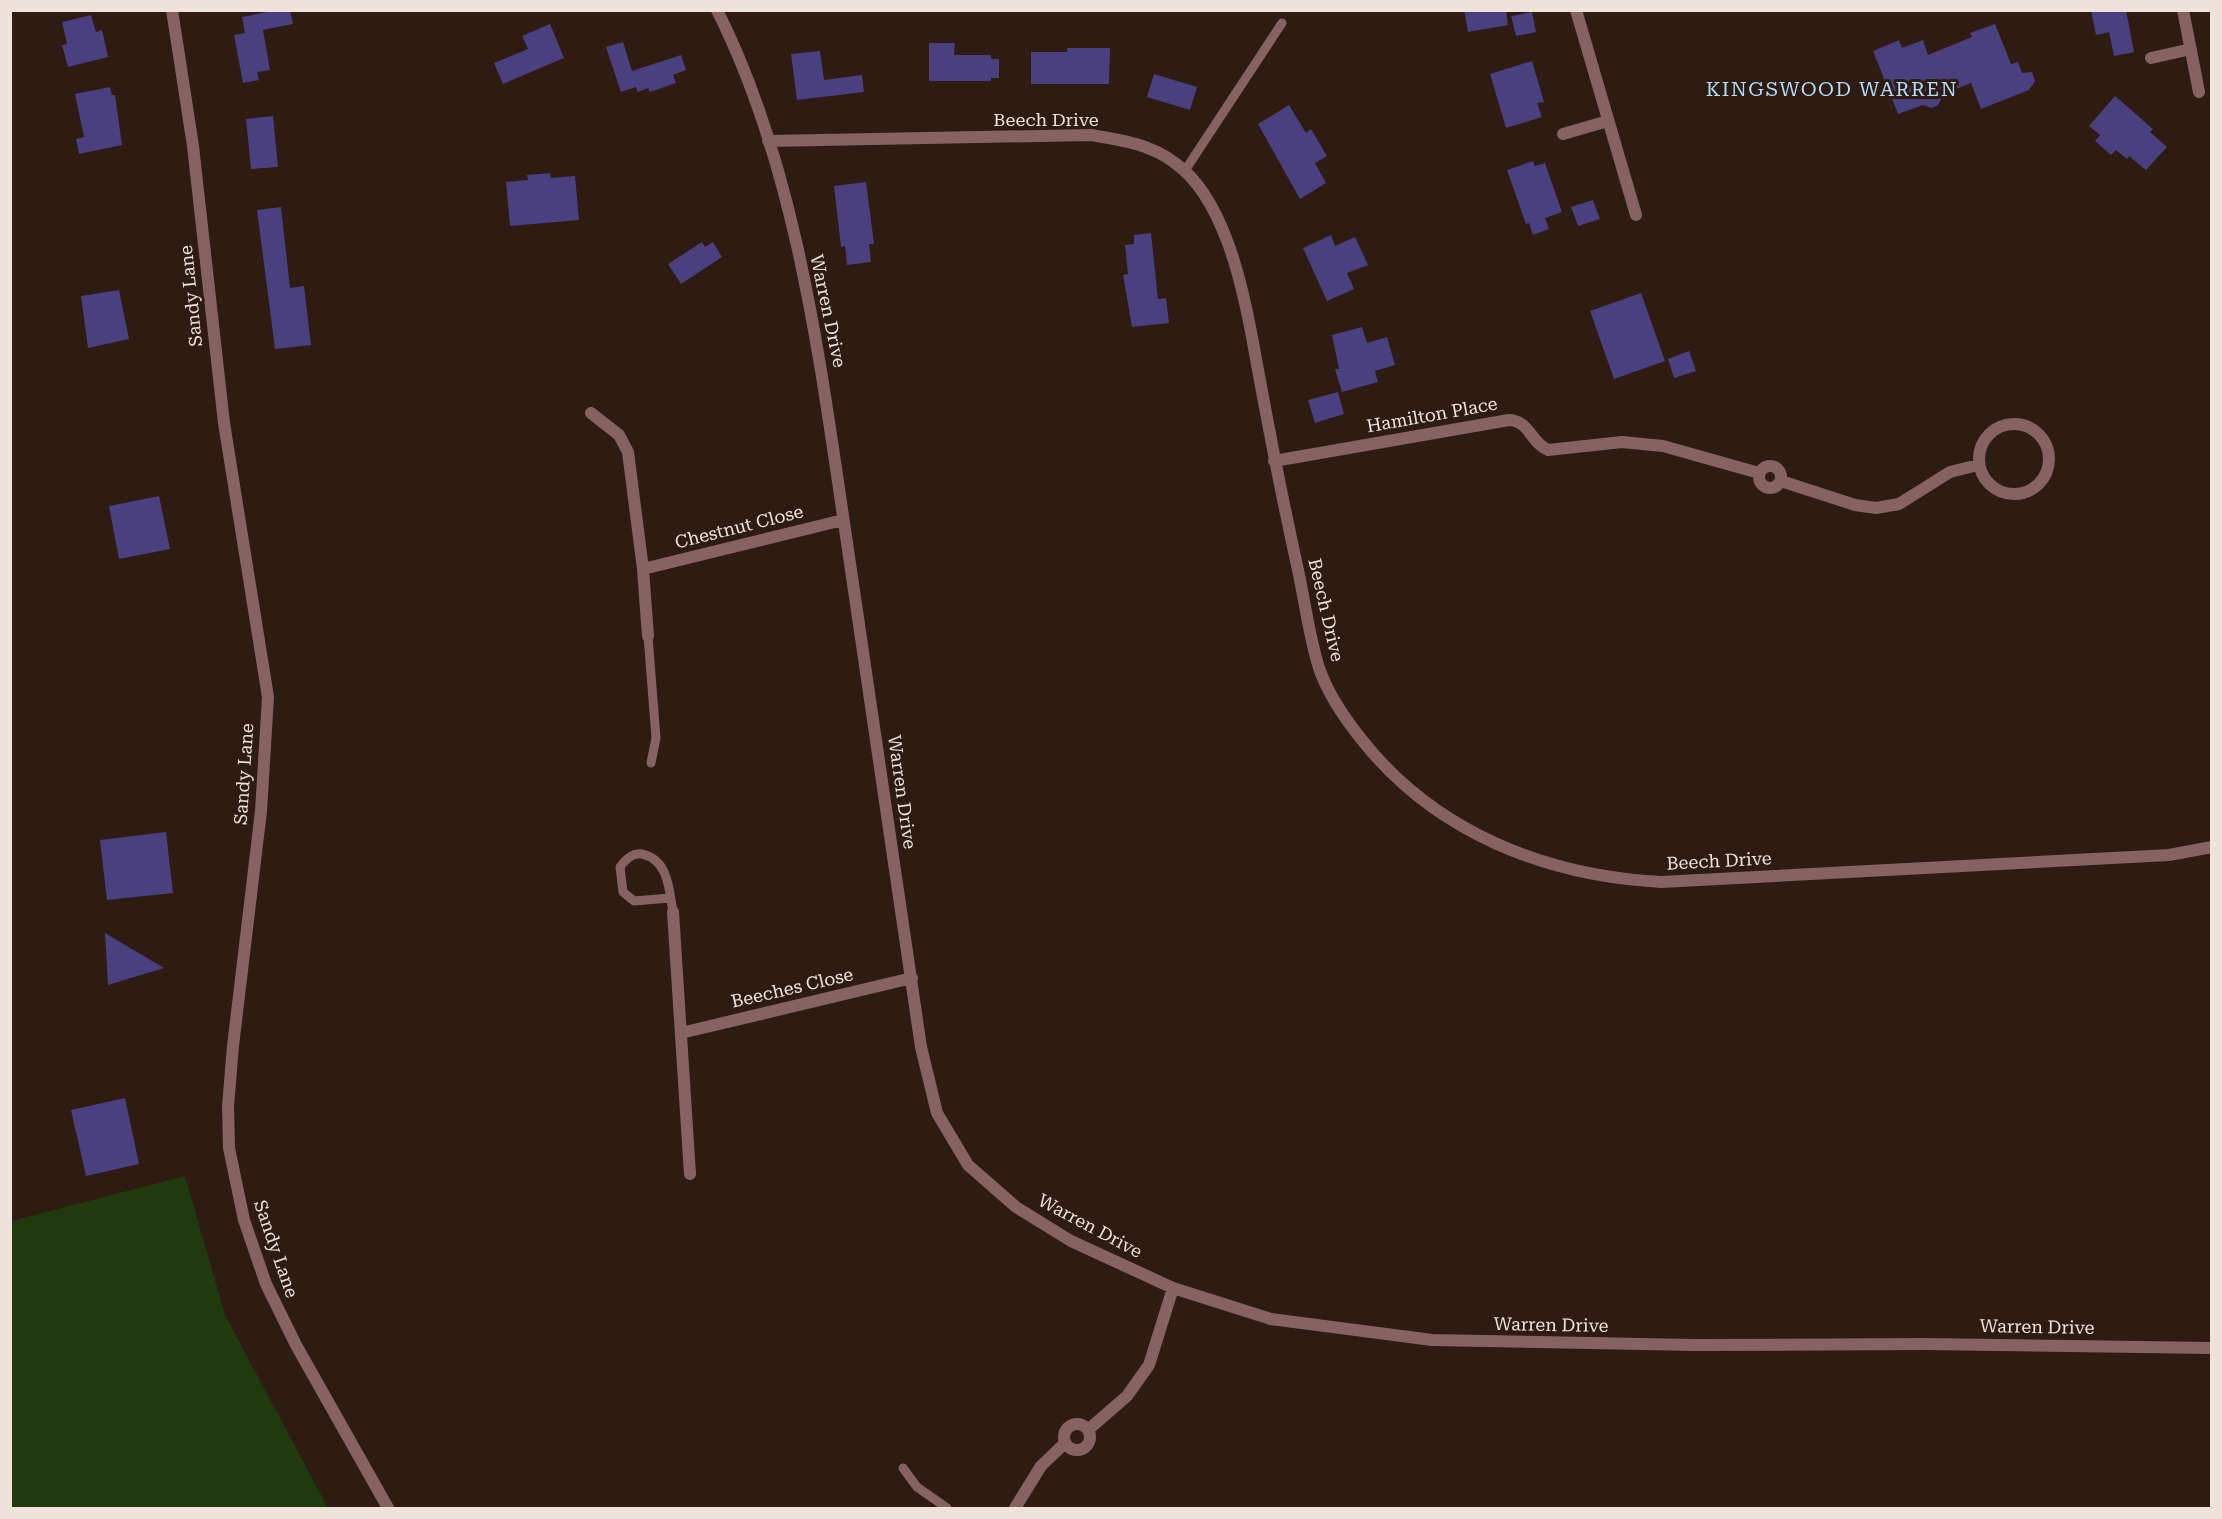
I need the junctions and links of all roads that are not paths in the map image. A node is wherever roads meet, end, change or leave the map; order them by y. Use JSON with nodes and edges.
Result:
{"nodes":[{"id":1,"x":172,"y":10,"type":"edge"},
{"id":2,"x":717,"y":10,"type":"edge"},
{"id":3,"x":1576,"y":10,"type":"edge"},
{"id":4,"x":2183,"y":10,"type":"edge"},
{"id":5,"x":1282,"y":23,"type":"dead end"},
{"id":6,"x":2191,"y":49,"type":"junction"},
{"id":7,"x":2151,"y":58,"type":"dead end"},
{"id":8,"x":2199,"y":92,"type":"dead end"},
{"id":9,"x":1608,"y":121,"type":"junction"},
{"id":10,"x":1563,"y":134,"type":"dead end"},
{"id":11,"x":768,"y":141,"type":"junction"},
{"id":12,"x":1184,"y":172,"type":"junction"},
{"id":13,"x":1636,"y":215,"type":"dead end"},
{"id":14,"x":591,"y":412,"type":"dead end"},
{"id":15,"x":1274,"y":461,"type":"junction"},
{"id":16,"x":1978,"y":465,"type":"junction"},
{"id":17,"x":843,"y":520,"type":"junction"},
{"id":18,"x":643,"y":569,"type":"junction"},
{"id":19,"x":648,"y":636,"type":"joint"},
{"id":20,"x":651,"y":763,"type":"dead end"},
{"id":21,"x":2211,"y":846,"type":"edge"},
{"id":22,"x":670,"y":898,"type":"junction"},
{"id":23,"x":673,"y":912,"type":"joint"},
{"id":24,"x":912,"y":978,"type":"junction"},
{"id":25,"x":681,"y":1033,"type":"junction"},
{"id":26,"x":690,"y":1174,"type":"dead end"},
{"id":27,"x":1173,"y":1288,"type":"junction"},
{"id":28,"x":2211,"y":1348,"type":"edge"},
{"id":29,"x":1089,"y":1430,"type":"junction"},
{"id":30,"x":1065,"y":1444,"type":"junction"},
{"id":31,"x":903,"y":1468,"type":"dead end"},
{"id":32,"x":388,"y":1509,"type":"edge"},
{"id":33,"x":947,"y":1509,"type":"edge"},
{"id":34,"x":1015,"y":1509,"type":"edge"}],
"edges":[{"from":1,"to":32,"type":"street","name":"Sandy Lane"},
{"from":2,"to":11,"type":"street","name":"Warren Drive"},
{"from":3,"to":9,"type":"street"},
{"from":4,"to":6,"type":"street"},
{"from":5,"to":12,"type":"lane"},
{"from":6,"to":7,"type":"street"},
{"from":6,"to":8,"type":"street"},
{"from":9,"to":10,"type":"street"},
{"from":9,"to":13,"type":"street"},
{"from":11,"to":12,"type":"street","name":"Beech Drive"},
{"from":11,"to":17,"type":"street","name":"Warren Drive"},
{"from":12,"to":15,"type":"street","name":"Beech Drive"},
{"from":14,"to":18,"type":"street"},
{"from":15,"to":16,"type":"street","name":"Hamilton Place"},
{"from":15,"to":21,"type":"street","name":"Beech Drive"},
{"from":16,"to":16,"type":"street"},
{"from":17,"to":18,"type":"street","name":"Chestnut Close"},
{"from":17,"to":24,"type":"street","name":"Warren Drive"},
{"from":18,"to":19,"type":"street"},
{"from":19,"to":20,"type":"lane"},
{"from":22,"to":22,"type":"lane"},
{"from":22,"to":23,"type":"lane"},
{"from":23,"to":25,"type":"street"},
{"from":24,"to":25,"type":"street","name":"Beeches Close"},
{"from":24,"to":27,"type":"street","name":"Warren Drive"},
{"from":25,"to":26,"type":"street"},
{"from":27,"to":28,"type":"street","name":"Warren Drive"},
{"from":27,"to":29,"type":"street"},
{"from":29,"to":30,"type":"street"},
{"from":29,"to":30,"type":"street"},
{"from":30,"to":34,"type":"street"},
{"from":31,"to":33,"type":"lane"}]}
